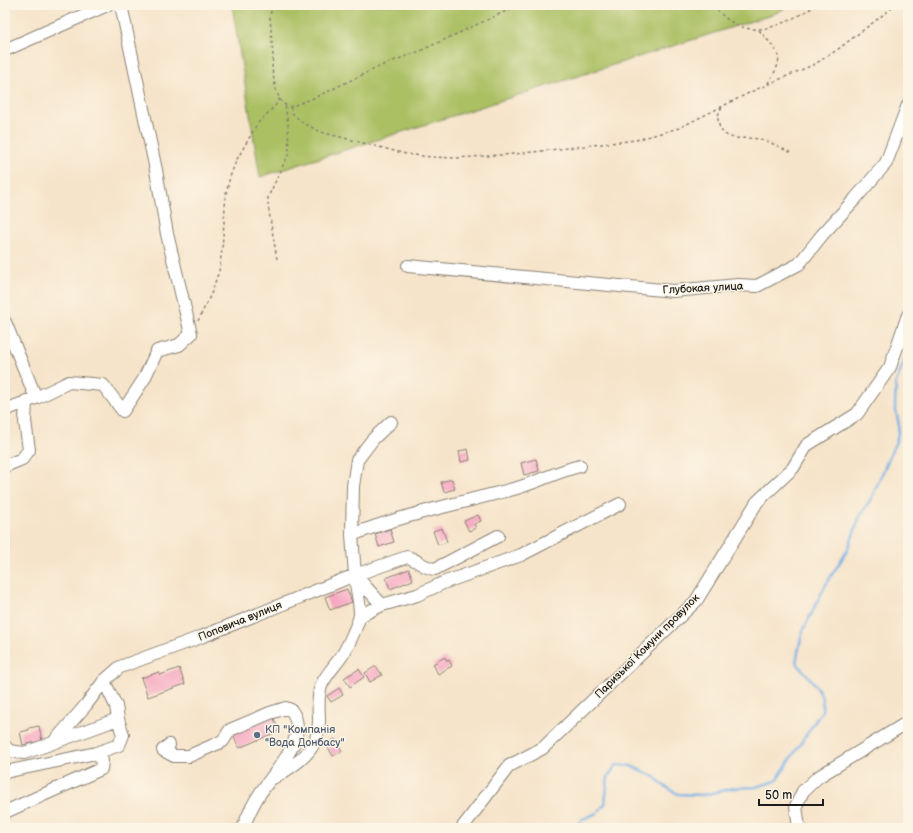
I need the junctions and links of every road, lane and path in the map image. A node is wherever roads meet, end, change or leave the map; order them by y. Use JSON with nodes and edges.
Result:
{"nodes":[{"id":1,"x":107,"y":5,"type":"edge"},
{"id":2,"x":122,"y":5,"type":"edge"},
{"id":3,"x":272,"y":5,"type":"edge"},
{"id":4,"x":519,"y":5,"type":"edge"},
{"id":5,"x":712,"y":5,"type":"edge"},
{"id":6,"x":817,"y":5,"type":"edge"},
{"id":7,"x":895,"y":6,"type":"edge"},
{"id":8,"x":759,"y":30,"type":"junction"},
{"id":9,"x":5,"y":50,"type":"edge"},
{"id":10,"x":766,"y":86,"type":"junction"},
{"id":11,"x":280,"y":98,"type":"junction"},
{"id":12,"x":285,"y":104,"type":"junction"},
{"id":13,"x":908,"y":104,"type":"edge"},
{"id":14,"x":290,"y":107,"type":"junction"},
{"id":15,"x":722,"y":107,"type":"junction"},
{"id":16,"x":792,"y":153,"type":"dead end"},
{"id":17,"x":277,"y":259,"type":"dead end"},
{"id":18,"x":408,"y":266,"type":"dead end"},
{"id":19,"x":908,"y":315,"type":"edge"},
{"id":20,"x":5,"y":322,"type":"edge"},
{"id":21,"x":191,"y":334,"type":"junction"},
{"id":22,"x":31,"y":399,"type":"junction"},
{"id":23,"x":5,"y":410,"type":"edge"},
{"id":24,"x":391,"y":422,"type":"dead end"},
{"id":25,"x":5,"y":466,"type":"edge"},
{"id":26,"x":580,"y":466,"type":"dead end"},
{"id":27,"x":620,"y":504,"type":"dead end"},
{"id":28,"x":352,"y":535,"type":"junction"},
{"id":29,"x":498,"y":536,"type":"dead end"},
{"id":30,"x":354,"y":575,"type":"junction"},
{"id":31,"x":382,"y":605,"type":"junction"},
{"id":32,"x":360,"y":616,"type":"junction"},
{"id":33,"x":104,"y":681,"type":"junction"},
{"id":34,"x":118,"y":719,"type":"junction"},
{"id":35,"x":908,"y":722,"type":"edge"},
{"id":36,"x":53,"y":743,"type":"junction"},
{"id":37,"x":169,"y":745,"type":"dead end"},
{"id":38,"x":5,"y":746,"type":"edge"},
{"id":39,"x":96,"y":753,"type":"junction"},
{"id":40,"x":5,"y":772,"type":"edge"},
{"id":41,"x":270,"y":780,"type":"junction"},
{"id":42,"x":5,"y":812,"type":"edge"},
{"id":43,"x":243,"y":828,"type":"edge"},
{"id":44,"x":462,"y":828,"type":"edge"},
{"id":45,"x":799,"y":828,"type":"edge"}],
"edges":[{"from":1,"to":9,"type":"street"},
{"from":2,"to":21,"type":"street"},
{"from":3,"to":11,"type":"path"},
{"from":4,"to":14,"type":"path"},
{"from":5,"to":8,"type":"path"},
{"from":6,"to":8,"type":"path"},
{"from":7,"to":10,"type":"path"},
{"from":8,"to":10,"type":"path"},
{"from":10,"to":15,"type":"path"},
{"from":11,"to":12,"type":"path"},
{"from":11,"to":21,"type":"path"},
{"from":12,"to":14,"type":"path"},
{"from":12,"to":17,"type":"path"},
{"from":13,"to":18,"type":"street","name":"Глубокая улица"},
{"from":14,"to":15,"type":"path"},
{"from":15,"to":16,"type":"path"},
{"from":19,"to":44,"type":"street","name":"Паризької Комуни провулок"},
{"from":20,"to":22,"type":"street"},
{"from":21,"to":22,"type":"street"},
{"from":22,"to":23,"type":"street"},
{"from":22,"to":25,"type":"street"},
{"from":24,"to":28,"type":"street"},
{"from":26,"to":28,"type":"street"},
{"from":27,"to":31,"type":"street"},
{"from":28,"to":30,"type":"street"},
{"from":29,"to":30,"type":"street","name":"Поповича вулиця"},
{"from":30,"to":31,"type":"street"},
{"from":30,"to":32,"type":"street"},
{"from":30,"to":33,"type":"street","name":"Поповича вулиця"},
{"from":31,"to":32,"type":"street"},
{"from":32,"to":41,"type":"street"},
{"from":33,"to":34,"type":"street"},
{"from":33,"to":36,"type":"street","name":"Поповича вулиця"},
{"from":34,"to":36,"type":"street"},
{"from":34,"to":39,"type":"street"},
{"from":35,"to":45,"type":"street"},
{"from":36,"to":38,"type":"street","name":"Поповича вулиця"},
{"from":37,"to":41,"type":"street"},
{"from":39,"to":40,"type":"street"},
{"from":39,"to":42,"type":"street"},
{"from":41,"to":43,"type":"street"}]}
